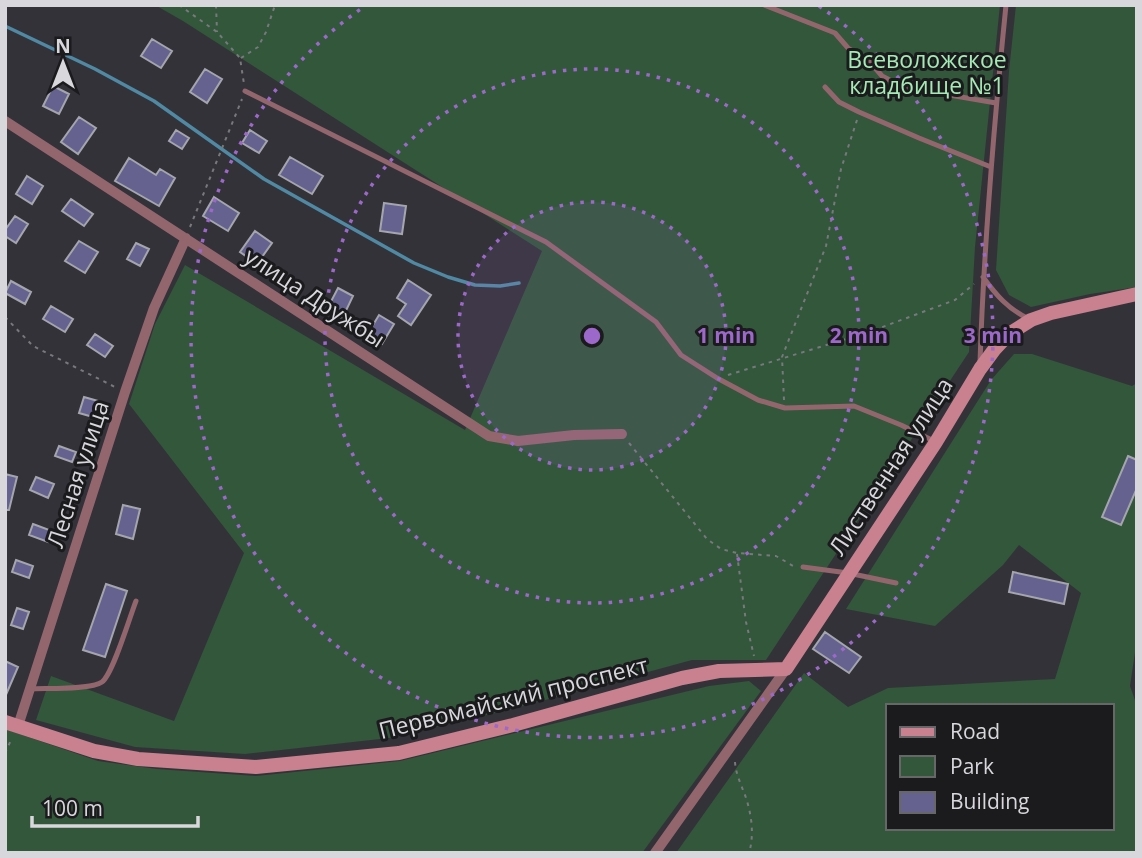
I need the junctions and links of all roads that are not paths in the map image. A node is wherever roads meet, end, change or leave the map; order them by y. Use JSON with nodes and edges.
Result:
{"nodes":[{"id":1,"x":764,"y":5,"type":"edge"},
{"id":2,"x":1006,"y":5,"type":"edge"},
{"id":3,"x":825,"y":87,"type":"dead end"},
{"id":4,"x":245,"y":91,"type":"road end"},
{"id":5,"x":996,"y":103,"type":"junction"},
{"id":6,"x":5,"y":121,"type":"edge"},
{"id":7,"x":991,"y":167,"type":"junction"},
{"id":8,"x":186,"y":237,"type":"junction"},
{"id":9,"x":983,"y":277,"type":"junction"},
{"id":10,"x":1137,"y":294,"type":"edge"},
{"id":11,"x":1031,"y":320,"type":"junction"},
{"id":12,"x":980,"y":369,"type":"junction"},
{"id":13,"x":622,"y":434,"type":"road end"},
{"id":14,"x":936,"y":442,"type":"junction"},
{"id":15,"x":803,"y":567,"type":"road end"},
{"id":16,"x":848,"y":573,"type":"junction"},
{"id":17,"x":896,"y":583,"type":"dead end"},
{"id":18,"x":135,"y":600,"type":"dead end"},
{"id":19,"x":786,"y":669,"type":"junction"},
{"id":20,"x":30,"y":689,"type":"junction"},
{"id":21,"x":12,"y":724,"type":"edge"},
{"id":22,"x":656,"y":853,"type":"edge"}],
"edges":[{"from":1,"to":5,"type":"lane"},
{"from":2,"to":5,"type":"lane"},
{"from":3,"to":7,"type":"lane"},
{"from":4,"to":14,"type":"lane"},
{"from":5,"to":7,"type":"lane"},
{"from":6,"to":8,"type":"street","name":"улица Дружбы"},
{"from":7,"to":9,"type":"lane"},
{"from":8,"to":13,"type":"street","name":"улица Дружбы"},
{"from":8,"to":20,"type":"street","name":"Лесная улица"},
{"from":9,"to":11,"type":"lane"},
{"from":9,"to":12,"type":"lane"},
{"from":10,"to":11,"type":"street","name":"Лиственная улица"},
{"from":11,"to":12,"type":"street","name":"Лиственная улица"},
{"from":12,"to":14,"type":"street","name":"Лиственная улица"},
{"from":14,"to":16,"type":"street","name":"Лиственная улица"},
{"from":15,"to":16,"type":"lane"},
{"from":16,"to":17,"type":"lane"},
{"from":16,"to":19,"type":"street","name":"Лиственная улица"},
{"from":18,"to":20,"type":"lane"},
{"from":19,"to":21,"type":"street","name":"Первомайский проспект"},
{"from":19,"to":22,"type":"street"},
{"from":20,"to":21,"type":"street","name":"Лесная улица"}]}
